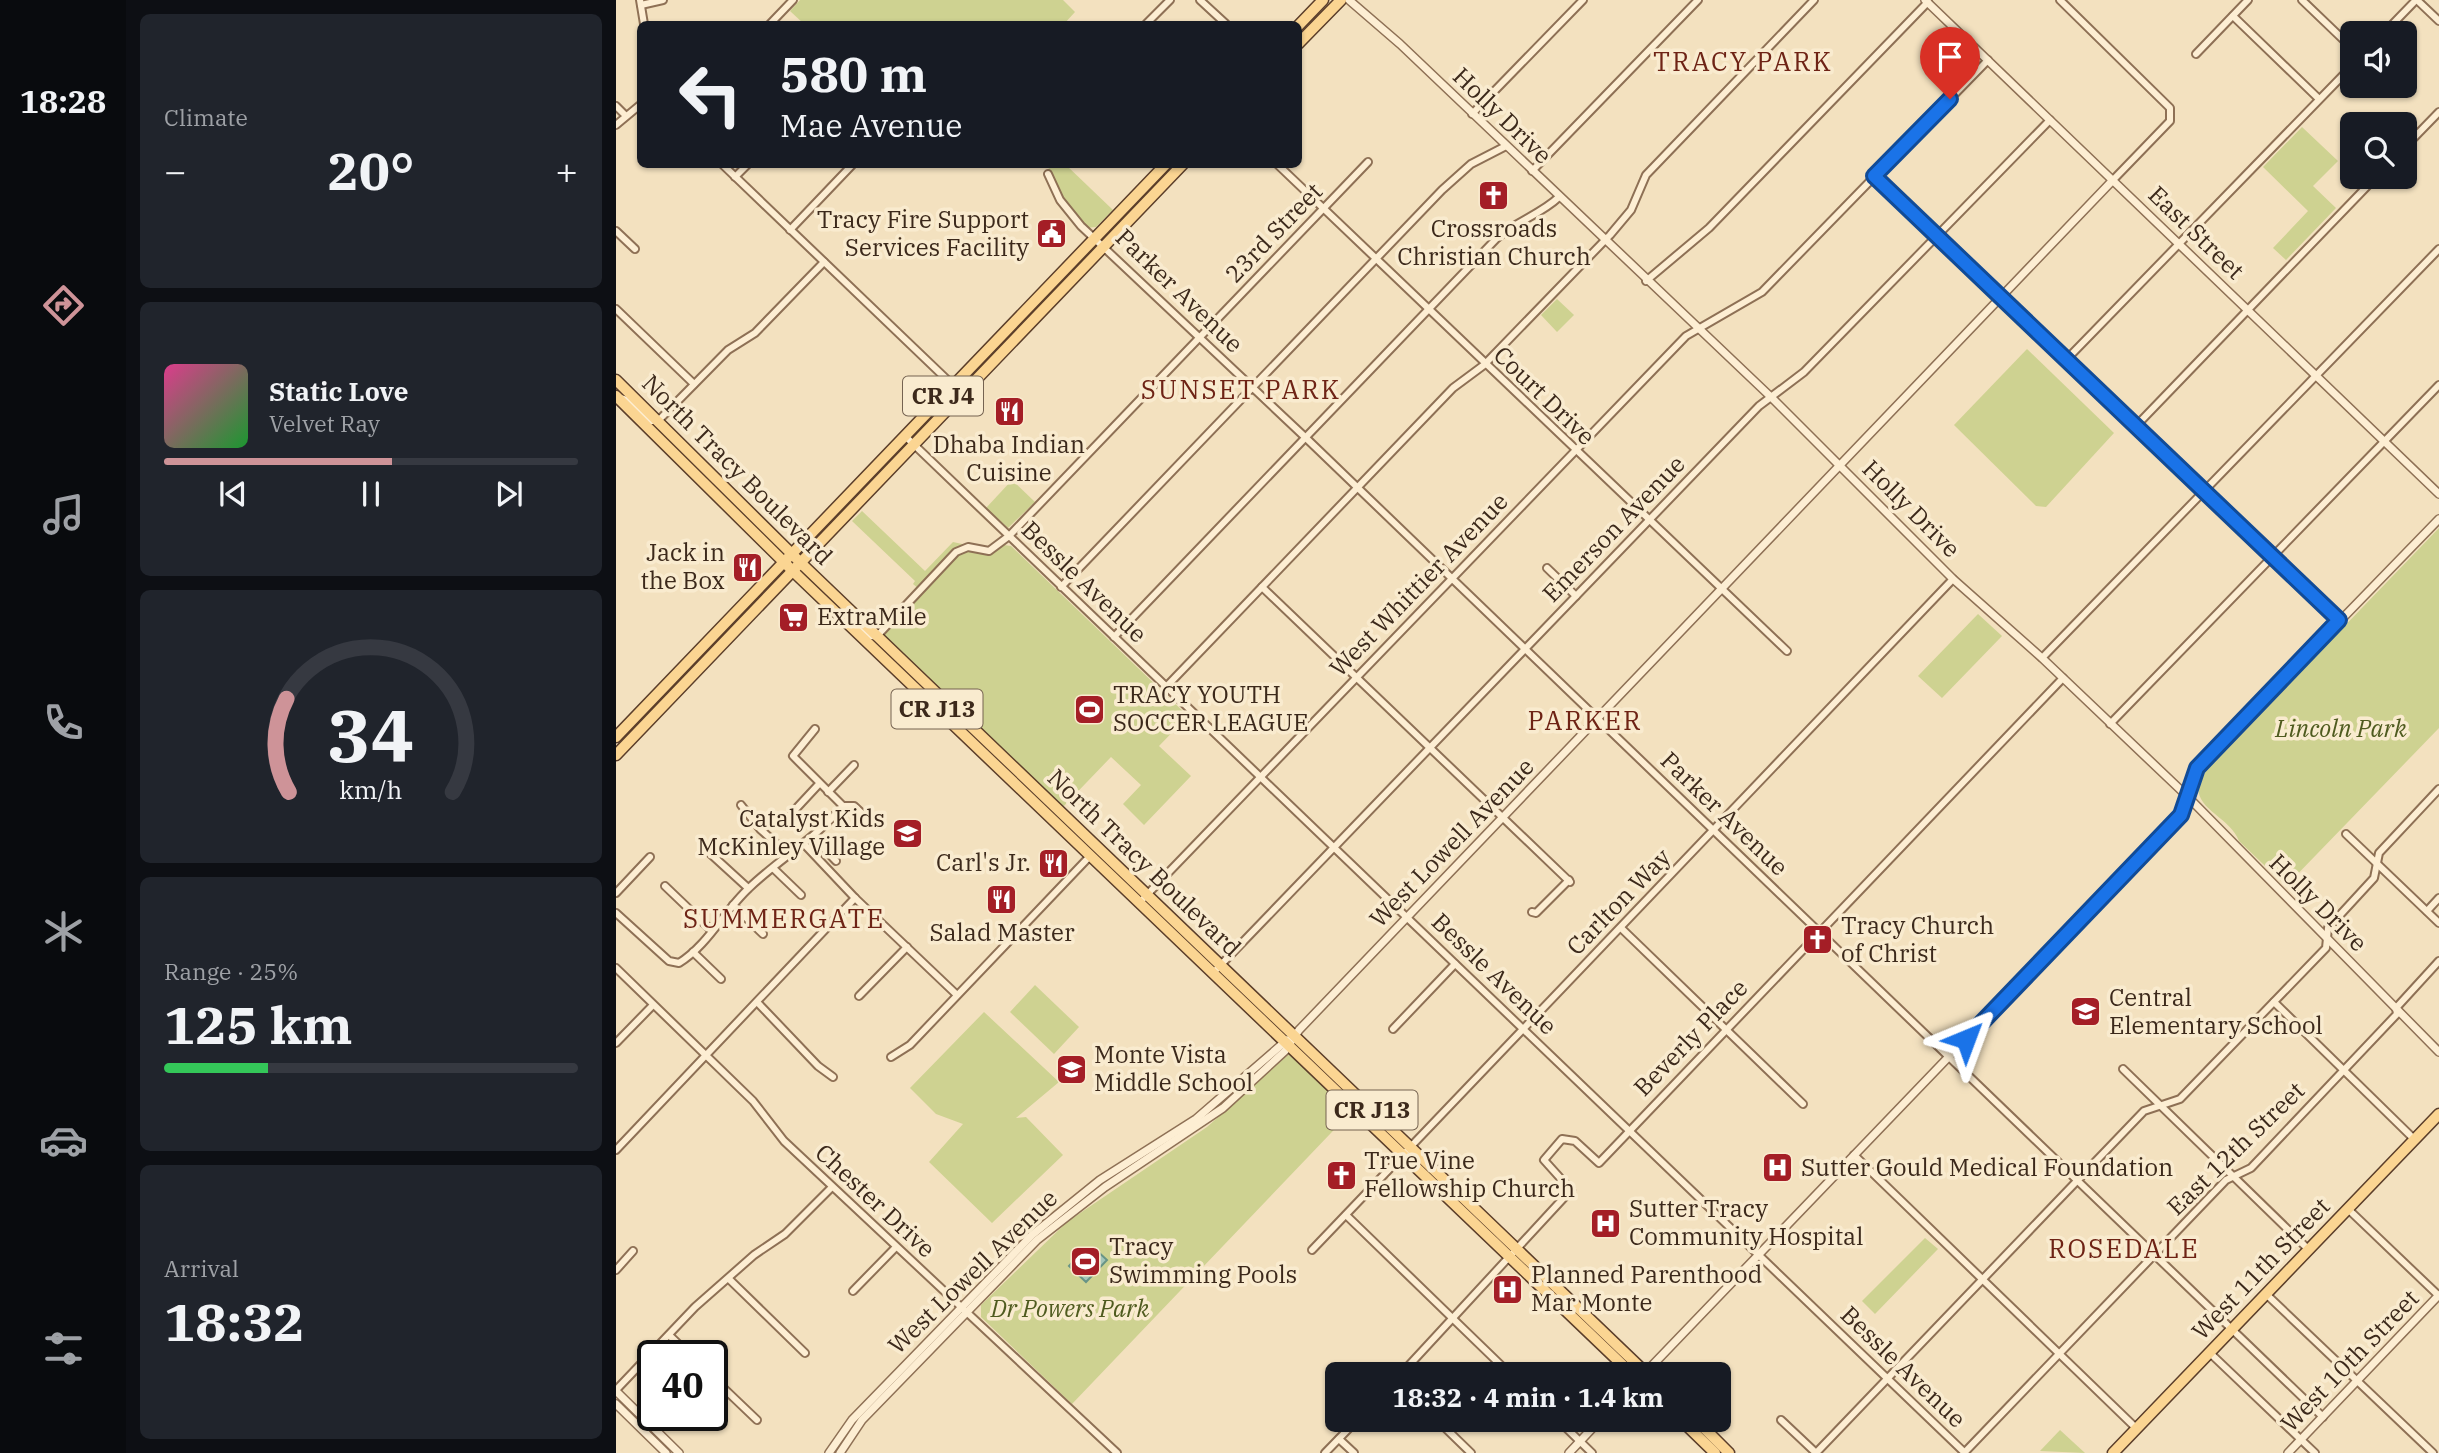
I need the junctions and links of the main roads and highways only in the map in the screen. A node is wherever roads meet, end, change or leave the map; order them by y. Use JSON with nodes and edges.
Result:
{"nodes":[{"id":1,"x":1323,"y":0,"type":"edge"},
{"id":2,"x":1341,"y":0,"type":"edge"},
{"id":3,"x":1302,"y":22,"type":"edge"},
{"id":4,"x":1302,"y":40,"type":"edge"},
{"id":5,"x":1162,"y":168,"type":"edge"},
{"id":6,"x":1179,"y":168,"type":"edge"},
{"id":7,"x":616,"y":380,"type":"edge"},
{"id":8,"x":617,"y":396,"type":"edge"},
{"id":9,"x":787,"y":558,"type":"junction"},
{"id":10,"x":795,"y":566,"type":"junction"},
{"id":11,"x":657,"y":694,"type":"junction"},
{"id":12,"x":650,"y":719,"type":"junction"},
{"id":13,"x":616,"y":737,"type":"edge"},
{"id":14,"x":616,"y":755,"type":"edge"},
{"id":15,"x":1094,"y":852,"type":"junction"},
{"id":16,"x":2439,"y":1114,"type":"edge"},
{"id":17,"x":1512,"y":1252,"type":"junction"},
{"id":18,"x":1620,"y":1362,"type":"edge"},
{"id":19,"x":1634,"y":1362,"type":"edge"},
{"id":20,"x":1693,"y":1432,"type":"edge"},
{"id":21,"x":1708,"y":1432,"type":"edge"},
{"id":22,"x":1715,"y":1453,"type":"edge"},
{"id":23,"x":1729,"y":1453,"type":"edge"},
{"id":24,"x":2113,"y":1453,"type":"edge"}],
"edges":[{"from":1,"to":3,"type":"main road"},
{"from":2,"to":4,"type":"main road"},
{"from":5,"to":9,"type":"main road","number":"CR J4"},
{"from":6,"to":10,"type":"main road","number":"CR J4"},
{"from":7,"to":9,"type":"main road","name":"North Tracy Boulevard","number":"CR J13"},
{"from":8,"to":9,"type":"main road","name":"North Tracy Boulevard","number":"CR J13"},
{"from":9,"to":10,"type":"main road","name":"North Tracy Boulevard","number":"CR J13"},
{"from":9,"to":11,"type":"main road","number":"CR J4"},
{"from":10,"to":12,"type":"main road","number":"CR J4"},
{"from":10,"to":15,"type":"main road","name":"North Tracy Boulevard","number":"CR J13"},
{"from":10,"to":15,"type":"main road","name":"North Tracy Boulevard","number":"CR J13"},
{"from":11,"to":12,"type":"main road"},
{"from":11,"to":13,"type":"main road","number":"CR J4"},
{"from":12,"to":14,"type":"main road","number":"CR J4"},
{"from":15,"to":17,"type":"main road","name":"North Tracy Boulevard","number":"CR J13"},
{"from":16,"to":24,"type":"main road","name":"West 11th Street"},
{"from":17,"to":18,"type":"main road","name":"North Tracy Boulevard","number":"CR J13"},
{"from":17,"to":19,"type":"main road","name":"North Tracy Boulevard","number":"CR J13"},
{"from":20,"to":22,"type":"main road"},
{"from":21,"to":23,"type":"main road"}]}
